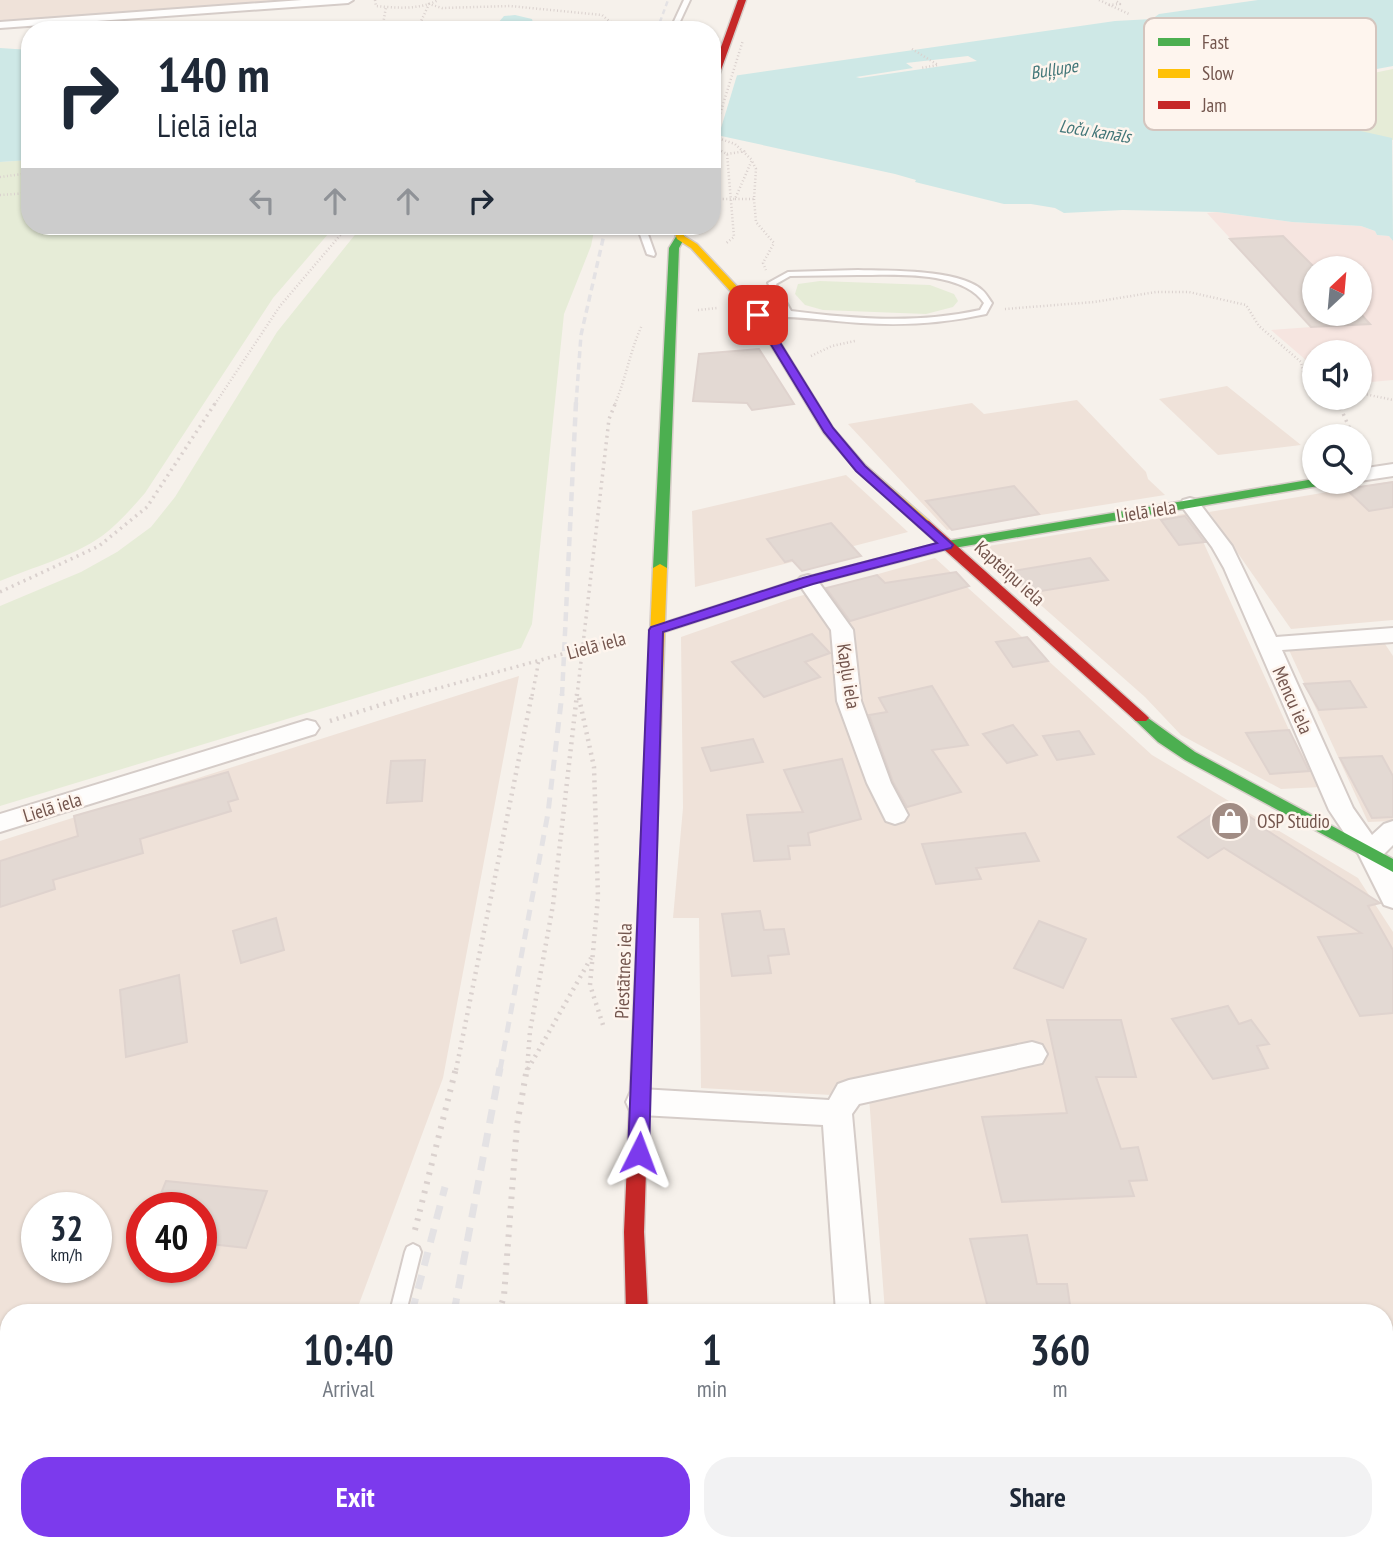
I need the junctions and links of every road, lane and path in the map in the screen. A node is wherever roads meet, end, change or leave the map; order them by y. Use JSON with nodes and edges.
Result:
{"nodes":[{"id":1,"x":142,"y":0,"type":"edge"},
{"id":2,"x":348,"y":0,"type":"edge"},
{"id":3,"x":375,"y":0,"type":"edge"},
{"id":4,"x":438,"y":0,"type":"edge"},
{"id":5,"x":687,"y":0,"type":"edge"},
{"id":6,"x":742,"y":0,"type":"edge"},
{"id":7,"x":1099,"y":0,"type":"edge"},
{"id":8,"x":1115,"y":0,"type":"edge"},
{"id":9,"x":296,"y":2,"type":"edge"},
{"id":10,"x":429,"y":4,"type":"junction"},
{"id":11,"x":1108,"y":5,"type":"junction"},
{"id":12,"x":386,"y":7,"type":"junction"},
{"id":13,"x":1129,"y":14,"type":"dead end"},
{"id":14,"x":141,"y":15,"type":"junction"},
{"id":15,"x":56,"y":21,"type":"edge"},
{"id":16,"x":384,"y":21,"type":"edge"},
{"id":17,"x":421,"y":21,"type":"edge"},
{"id":18,"x":609,"y":21,"type":"edge"},
{"id":19,"x":677,"y":21,"type":"edge"},
{"id":20,"x":21,"y":24,"type":"edge"},
{"id":21,"x":0,"y":25,"type":"edge"},
{"id":22,"x":735,"y":40,"type":"junction"},
{"id":23,"x":912,"y":49,"type":"dead end"},
{"id":24,"x":721,"y":67,"type":"edge"},
{"id":25,"x":921,"y":68,"type":"dead end"},
{"id":26,"x":721,"y":100,"type":"edge"},
{"id":27,"x":721,"y":139,"type":"edge"},
{"id":28,"x":721,"y":151,"type":"edge"},
{"id":29,"x":746,"y":151,"type":"junction"},
{"id":30,"x":727,"y":154,"type":"junction"},
{"id":31,"x":752,"y":160,"type":"junction"},
{"id":32,"x":21,"y":174,"type":"edge"},
{"id":33,"x":0,"y":177,"type":"edge"},
{"id":34,"x":21,"y":194,"type":"edge"},
{"id":35,"x":0,"y":195,"type":"edge"},
{"id":36,"x":721,"y":199,"type":"edge"},
{"id":37,"x":732,"y":199,"type":"junction"},
{"id":38,"x":754,"y":199,"type":"junction"},
{"id":39,"x":340,"y":235,"type":"edge"},
{"id":40,"x":644,"y":235,"type":"edge"},
{"id":41,"x":678,"y":235,"type":"edge"},
{"id":42,"x":683,"y":235,"type":"edge"},
{"id":43,"x":714,"y":245,"type":"dead end"},
{"id":44,"x":651,"y":254,"type":"dead end"},
{"id":45,"x":772,"y":283,"type":"junction"},
{"id":46,"x":983,"y":312,"type":"junction"},
{"id":47,"x":788,"y":313,"type":"junction"},
{"id":48,"x":758,"y":315,"type":"junction"},
{"id":49,"x":648,"y":317,"type":"dead end"},
{"id":50,"x":1302,"y":366,"type":"edge"},
{"id":51,"x":1372,"y":396,"type":"edge"},
{"id":52,"x":1393,"y":400,"type":"edge"},
{"id":53,"x":1393,"y":470,"type":"edge"},
{"id":54,"x":1372,"y":473,"type":"edge"},
{"id":55,"x":1302,"y":485,"type":"edge"},
{"id":56,"x":1190,"y":504,"type":"junction"},
{"id":57,"x":947,"y":545,"type":"junction"},
{"id":58,"x":808,"y":581,"type":"junction"},
{"id":59,"x":0,"y":592,"type":"edge"},
{"id":60,"x":656,"y":630,"type":"junction"},
{"id":61,"x":1393,"y":635,"type":"edge"},
{"id":62,"x":1267,"y":644,"type":"junction"},
{"id":63,"x":585,"y":647,"type":"junction"},
{"id":64,"x":539,"y":660,"type":"junction"},
{"id":65,"x":578,"y":692,"type":"junction"},
{"id":66,"x":307,"y":728,"type":"joint"},
{"id":67,"x":895,"y":815,"type":"dead end"},
{"id":68,"x":0,"y":823,"type":"edge"},
{"id":69,"x":1393,"y":830,"type":"edge"},
{"id":70,"x":1370,"y":852,"type":"junction"},
{"id":71,"x":1393,"y":866,"type":"edge"},
{"id":72,"x":1393,"y":898,"type":"edge"},
{"id":73,"x":593,"y":954,"type":"junction"},
{"id":74,"x":606,"y":1035,"type":"dead end"},
{"id":75,"x":1032,"y":1055,"type":"dead end"},
{"id":76,"x":527,"y":1070,"type":"junction"},
{"id":77,"x":641,"y":1102,"type":"junction"},
{"id":78,"x":837,"y":1113,"type":"junction"},
{"id":79,"x":413,"y":1252,"type":"joint"},
{"id":80,"x":400,"y":1304,"type":"edge"},
{"id":81,"x":501,"y":1304,"type":"edge"},
{"id":82,"x":636,"y":1304,"type":"edge"},
{"id":83,"x":852,"y":1304,"type":"edge"}],
"edges":[{"from":1,"to":14,"type":"street"},
{"from":2,"to":9,"type":"street"},
{"from":3,"to":12,"type":"path"},
{"from":4,"to":10,"type":"path"},
{"from":5,"to":19,"type":"lane"},
{"from":6,"to":22,"type":"street"},
{"from":7,"to":11,"type":"path"},
{"from":8,"to":11,"type":"path"},
{"from":9,"to":14,"type":"street"},
{"from":10,"to":12,"type":"path"},
{"from":10,"to":17,"type":"path"},
{"from":10,"to":18,"type":"path"},
{"from":11,"to":13,"type":"path"},
{"from":12,"to":16,"type":"path"},
{"from":14,"to":15,"type":"street"},
{"from":20,"to":21,"type":"street"},
{"from":22,"to":24,"type":"street"},
{"from":22,"to":26,"type":"path","bridge":true},
{"from":23,"to":25,"type":"path"},
{"from":27,"to":29,"type":"path"},
{"from":28,"to":30,"type":"path"},
{"from":29,"to":30,"type":"path"},
{"from":29,"to":31,"type":"path"},
{"from":30,"to":37,"type":"path"},
{"from":31,"to":37,"type":"path"},
{"from":31,"to":38,"type":"path"},
{"from":32,"to":33,"type":"path"},
{"from":34,"to":35,"type":"path"},
{"from":36,"to":37,"type":"path"},
{"from":37,"to":38,"type":"path"},
{"from":37,"to":43,"type":"path"},
{"from":38,"to":45,"type":"path"},
{"from":39,"to":59,"type":"path"},
{"from":40,"to":44,"type":"lane"},
{"from":41,"to":60,"type":"street","name":"Piestātnes iela"},
{"from":42,"to":48,"type":"street","name":"Kapteiņu iela"},
{"from":45,"to":46,"type":"lane"},
{"from":45,"to":47,"type":"lane"},
{"from":46,"to":47,"type":"lane"},
{"from":46,"to":50,"type":"path"},
{"from":47,"to":48,"type":"lane"},
{"from":48,"to":57,"type":"street","name":"Kapteiņu iela"},
{"from":49,"to":63,"type":"path"},
{"from":51,"to":52,"type":"path"},
{"from":53,"to":54,"type":"street"},
{"from":55,"to":56,"type":"street","name":"Lielā iela"},
{"from":56,"to":57,"type":"street","name":"Lielā iela"},
{"from":56,"to":62,"type":"street","name":"Mencu iela"},
{"from":57,"to":58,"type":"street","name":"Lielā iela"},
{"from":57,"to":70,"type":"street","name":"Kapteiņu iela"},
{"from":58,"to":60,"type":"street","name":"Lielā iela"},
{"from":58,"to":67,"type":"street","name":"Kapļu iela"},
{"from":60,"to":63,"type":"path","name":"Lielā iela"},
{"from":60,"to":77,"type":"street","name":"Piestātnes iela"},
{"from":61,"to":62,"type":"street"},
{"from":62,"to":70,"type":"street","name":"Mencu iela"},
{"from":63,"to":64,"type":"path","name":"Lielā iela"},
{"from":63,"to":65,"type":"path"},
{"from":64,"to":66,"type":"path","name":"Lielā iela"},
{"from":64,"to":79,"type":"path"},
{"from":65,"to":73,"type":"path"},
{"from":65,"to":76,"type":"path"},
{"from":66,"to":68,"type":"street","name":"Lielā iela"},
{"from":69,"to":70,"type":"street"},
{"from":70,"to":71,"type":"street","name":"Kapteiņu iela"},
{"from":70,"to":72,"type":"street","name":"Mencu iela"},
{"from":73,"to":74,"type":"path"},
{"from":73,"to":76,"type":"path"},
{"from":75,"to":78,"type":"street"},
{"from":76,"to":81,"type":"path"},
{"from":77,"to":78,"type":"street"},
{"from":77,"to":82,"type":"street","name":"Piestātnes iela"},
{"from":78,"to":83,"type":"street"},
{"from":79,"to":80,"type":"lane"}]}
